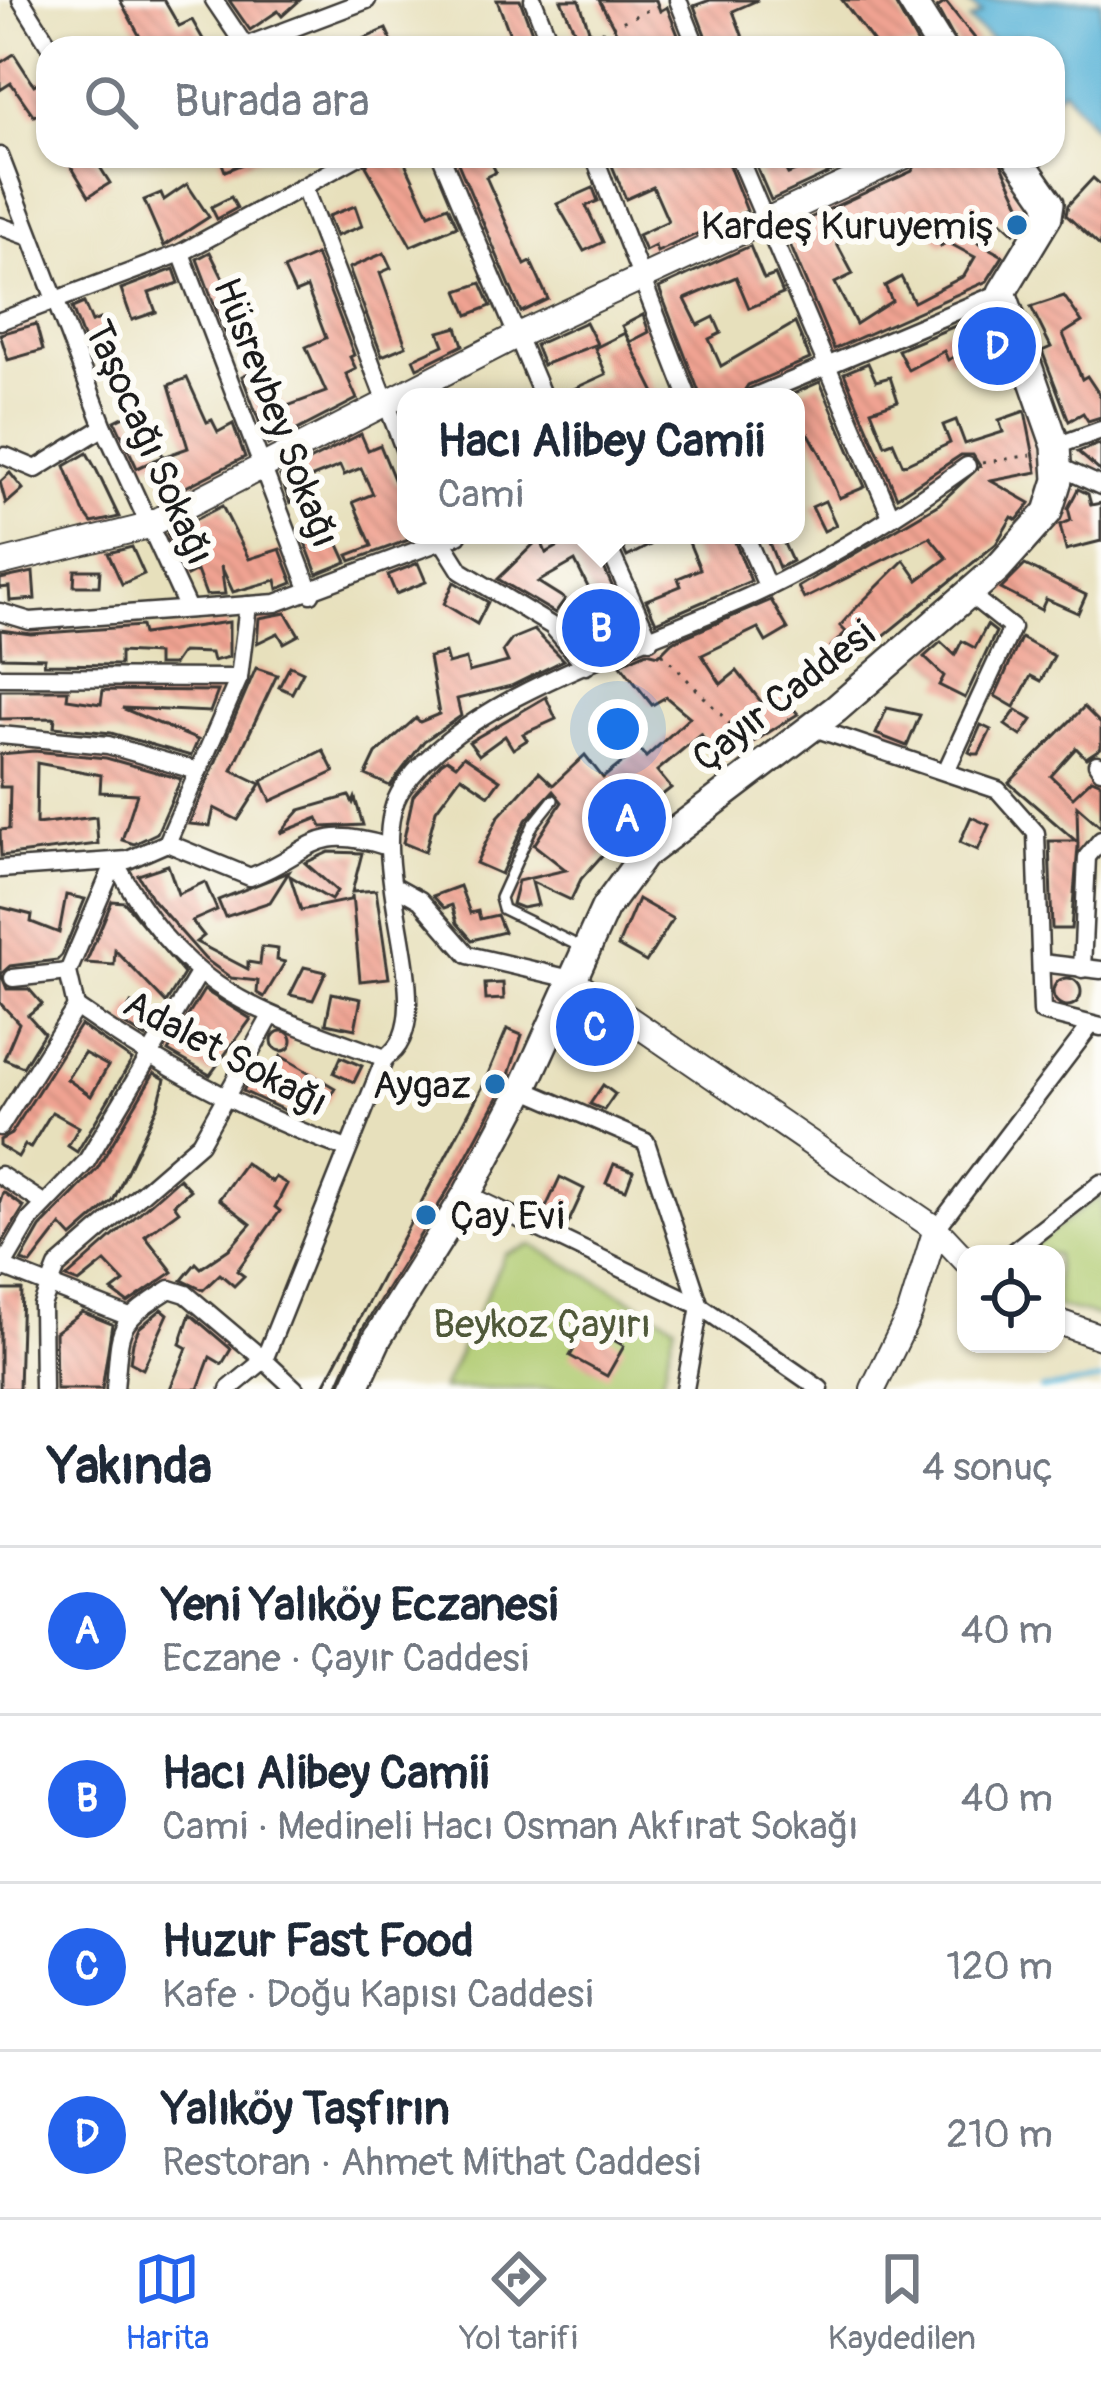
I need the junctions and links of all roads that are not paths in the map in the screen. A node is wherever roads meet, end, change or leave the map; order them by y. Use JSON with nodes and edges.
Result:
{"nodes":[{"id":1,"x":21,"y":0,"type":"edge"},
{"id":2,"x":214,"y":0,"type":"edge"},
{"id":3,"x":367,"y":0,"type":"edge"},
{"id":4,"x":532,"y":0,"type":"edge"},
{"id":5,"x":675,"y":0,"type":"edge"},
{"id":6,"x":911,"y":0,"type":"edge"},
{"id":7,"x":44,"y":36,"type":"edge"},
{"id":8,"x":235,"y":36,"type":"edge"},
{"id":9,"x":271,"y":36,"type":"edge"},
{"id":10,"x":547,"y":36,"type":"edge"},
{"id":11,"x":692,"y":36,"type":"edge"},
{"id":12,"x":934,"y":36,"type":"edge"},
{"id":13,"x":338,"y":168,"type":"edge"},
{"id":14,"x":446,"y":168,"type":"edge"},
{"id":15,"x":598,"y":168,"type":"edge"},
{"id":16,"x":743,"y":168,"type":"edge"},
{"id":17,"x":879,"y":168,"type":"edge"},
{"id":18,"x":1025,"y":168,"type":"edge"},
{"id":19,"x":3,"y":169,"type":"edge"},
{"id":20,"x":304,"y":188,"type":"junction"},
{"id":21,"x":763,"y":221,"type":"junction"},
{"id":22,"x":0,"y":226,"type":"edge"},
{"id":23,"x":27,"y":236,"type":"junction"},
{"id":24,"x":181,"y":253,"type":"junction"},
{"id":25,"x":640,"y":279,"type":"junction"},
{"id":26,"x":1002,"y":292,"type":"junction"},
{"id":27,"x":52,"y":301,"type":"junction"},
{"id":28,"x":0,"y":321,"type":"edge"},
{"id":29,"x":518,"y":335,"type":"junction"},
{"id":30,"x":827,"y":365,"type":"junction"},
{"id":31,"x":417,"y":388,"type":"edge"},
{"id":32,"x":539,"y":388,"type":"edge"},
{"id":33,"x":684,"y":388,"type":"edge"},
{"id":34,"x":774,"y":388,"type":"edge"},
{"id":35,"x":397,"y":398,"type":"edge"},
{"id":36,"x":386,"y":404,"type":"junction"},
{"id":37,"x":104,"y":427,"type":"junction"},
{"id":38,"x":1101,"y":430,"type":"edge"},
{"id":39,"x":397,"y":432,"type":"edge"},
{"id":40,"x":1057,"y":454,"type":"junction"},
{"id":41,"x":5,"y":456,"type":"dead end"},
{"id":42,"x":968,"y":466,"type":"road end"},
{"id":43,"x":265,"y":469,"type":"junction"},
{"id":44,"x":1101,"y":486,"type":"edge"},
{"id":45,"x":891,"y":516,"type":"junction"},
{"id":46,"x":146,"y":527,"type":"junction"},
{"id":47,"x":432,"y":544,"type":"edge"},
{"id":48,"x":449,"y":544,"type":"edge"},
{"id":49,"x":607,"y":544,"type":"edge"},
{"id":50,"x":750,"y":544,"type":"edge"},
{"id":51,"x":0,"y":563,"type":"edge"},
{"id":52,"x":768,"y":588,"type":"junction"},
{"id":53,"x":311,"y":594,"type":"junction"},
{"id":54,"x":969,"y":594,"type":"junction"},
{"id":55,"x":248,"y":605,"type":"junction"},
{"id":56,"x":188,"y":609,"type":"junction"},
{"id":57,"x":0,"y":612,"type":"edge"},
{"id":58,"x":650,"y":640,"type":"junction"},
{"id":59,"x":586,"y":666,"type":"junction"},
{"id":60,"x":0,"y":676,"type":"edge"},
{"id":61,"x":239,"y":678,"type":"junction"},
{"id":62,"x":811,"y":727,"type":"junction"},
{"id":63,"x":0,"y":735,"type":"edge"},
{"id":64,"x":194,"y":770,"type":"junction"},
{"id":65,"x":946,"y":771,"type":"junction"},
{"id":66,"x":553,"y":800,"type":"dead end"},
{"id":67,"x":1101,"y":840,"type":"edge"},
{"id":68,"x":167,"y":843,"type":"junction"},
{"id":69,"x":385,"y":846,"type":"junction"},
{"id":70,"x":115,"y":862,"type":"junction"},
{"id":71,"x":0,"y":869,"type":"edge"},
{"id":72,"x":393,"y":885,"type":"junction"},
{"id":73,"x":585,"y":949,"type":"junction"},
{"id":74,"x":1042,"y":964,"type":"junction"},
{"id":75,"x":1092,"y":969,"type":"edge"},
{"id":76,"x":68,"y":972,"type":"junction"},
{"id":77,"x":198,"y":975,"type":"junction"},
{"id":78,"x":13,"y":978,"type":"dead end"},
{"id":79,"x":571,"y":979,"type":"junction"},
{"id":80,"x":76,"y":1007,"type":"junction"},
{"id":81,"x":272,"y":1016,"type":"junction"},
{"id":82,"x":1096,"y":1026,"type":"edge"},
{"id":83,"x":146,"y":1056,"type":"junction"},
{"id":84,"x":386,"y":1058,"type":"junction"},
{"id":85,"x":523,"y":1089,"type":"junction"},
{"id":86,"x":223,"y":1097,"type":"junction"},
{"id":87,"x":0,"y":1126,"type":"edge"},
{"id":88,"x":347,"y":1150,"type":"junction"},
{"id":89,"x":0,"y":1175,"type":"edge"},
{"id":90,"x":1101,"y":1183,"type":"edge"},
{"id":91,"x":467,"y":1194,"type":"junction"},
{"id":92,"x":45,"y":1204,"type":"junction"},
{"id":93,"x":936,"y":1229,"type":"junction"},
{"id":94,"x":1022,"y":1245,"type":"edge"},
{"id":95,"x":957,"y":1251,"type":"edge"},
{"id":96,"x":0,"y":1268,"type":"edge"},
{"id":97,"x":47,"y":1286,"type":"junction"},
{"id":98,"x":700,"y":1306,"type":"junction"},
{"id":99,"x":127,"y":1316,"type":"junction"},
{"id":100,"x":1065,"y":1324,"type":"edge"},
{"id":101,"x":1101,"y":1337,"type":"edge"},
{"id":102,"x":264,"y":1360,"type":"junction"},
{"id":103,"x":43,"y":1389,"type":"edge"},
{"id":104,"x":115,"y":1389,"type":"edge"},
{"id":105,"x":229,"y":1389,"type":"edge"},
{"id":106,"x":295,"y":1389,"type":"edge"},
{"id":107,"x":354,"y":1389,"type":"edge"},
{"id":108,"x":685,"y":1389,"type":"edge"},
{"id":109,"x":820,"y":1389,"type":"edge"},
{"id":110,"x":873,"y":1389,"type":"edge"}],
"edges":[{"from":1,"to":7,"type":"street"},
{"from":2,"to":8,"type":"street"},
{"from":3,"to":9,"type":"street"},
{"from":4,"to":10,"type":"street"},
{"from":5,"to":11,"type":"street"},
{"from":6,"to":12,"type":"main road"},
{"from":13,"to":20,"type":"street"},
{"from":14,"to":29,"type":"street"},
{"from":15,"to":25,"type":"street"},
{"from":16,"to":21,"type":"street"},
{"from":17,"to":21,"type":"street"},
{"from":18,"to":26,"type":"main road"},
{"from":19,"to":23,"type":"street","name":"Taşocağı Sokağı"},
{"from":20,"to":24,"type":"street"},
{"from":20,"to":36,"type":"street"},
{"from":21,"to":25,"type":"street"},
{"from":21,"to":30,"type":"street"},
{"from":22,"to":23,"type":"street"},
{"from":23,"to":27,"type":"street","name":"Taşocağı Sokağı"},
{"from":24,"to":27,"type":"street"},
{"from":24,"to":43,"type":"street","name":"Hüsrevbey Sokağı"},
{"from":25,"to":29,"type":"street"},
{"from":25,"to":33,"type":"street"},
{"from":26,"to":30,"type":"street"},
{"from":26,"to":40,"type":"main road"},
{"from":27,"to":28,"type":"street"},
{"from":27,"to":37,"type":"street","name":"Taşocağı Sokağı"},
{"from":29,"to":31,"type":"street"},
{"from":29,"to":32,"type":"street"},
{"from":30,"to":34,"type":"street"},
{"from":30,"to":45,"type":"street"},
{"from":35,"to":36,"type":"street"},
{"from":36,"to":39,"type":"street"},
{"from":36,"to":43,"type":"street"},
{"from":37,"to":41,"type":"street"},
{"from":37,"to":46,"type":"street","name":"Taşocağı Sokağı"},
{"from":38,"to":40,"type":"street"},
{"from":40,"to":44,"type":"street"},
{"from":40,"to":54,"type":"main road","name":"Çayır Caddesi"},
{"from":42,"to":45,"type":"street"},
{"from":43,"to":46,"type":"street"},
{"from":43,"to":53,"type":"street","name":"Hüsrevbey Sokağı"},
{"from":45,"to":52,"type":"street"},
{"from":46,"to":51,"type":"street"},
{"from":46,"to":56,"type":"street","name":"Taşocağı Sokağı"},
{"from":47,"to":53,"type":"street"},
{"from":48,"to":59,"type":"street"},
{"from":49,"to":58,"type":"street"},
{"from":50,"to":52,"type":"street"},
{"from":52,"to":58,"type":"street"},
{"from":53,"to":55,"type":"street"},
{"from":54,"to":62,"type":"main road","name":"Çayır Caddesi"},
{"from":54,"to":65,"type":"street"},
{"from":55,"to":56,"type":"street"},
{"from":55,"to":61,"type":"street"},
{"from":56,"to":57,"type":"street"},
{"from":58,"to":59,"type":"street"},
{"from":59,"to":69,"type":"street"},
{"from":60,"to":61,"type":"street"},
{"from":61,"to":64,"type":"street"},
{"from":62,"to":65,"type":"street"},
{"from":62,"to":73,"type":"main road","name":"Çayır Caddesi"},
{"from":63,"to":64,"type":"street"},
{"from":64,"to":68,"type":"street"},
{"from":65,"to":74,"type":"street"},
{"from":66,"to":73,"type":"lane"},
{"from":67,"to":75,"type":"street"},
{"from":68,"to":69,"type":"street"},
{"from":68,"to":70,"type":"street"},
{"from":69,"to":72,"type":"street"},
{"from":70,"to":71,"type":"street"},
{"from":70,"to":76,"type":"street"},
{"from":70,"to":77,"type":"street"},
{"from":72,"to":79,"type":"street"},
{"from":72,"to":84,"type":"street"},
{"from":73,"to":79,"type":"main road","name":"Çayır Caddesi"},
{"from":74,"to":75,"type":"street"},
{"from":74,"to":82,"type":"street"},
{"from":76,"to":78,"type":"street"},
{"from":76,"to":80,"type":"street"},
{"from":77,"to":81,"type":"street"},
{"from":77,"to":83,"type":"street"},
{"from":79,"to":85,"type":"main road","name":"Çayır Caddesi"},
{"from":79,"to":93,"type":"street"},
{"from":80,"to":83,"type":"street","name":"Adalet Sokağı"},
{"from":80,"to":87,"type":"street"},
{"from":81,"to":84,"type":"street"},
{"from":81,"to":86,"type":"street"},
{"from":82,"to":93,"type":"street"},
{"from":83,"to":86,"type":"street","name":"Adalet Sokağı"},
{"from":83,"to":92,"type":"street"},
{"from":84,"to":88,"type":"street"},
{"from":85,"to":91,"type":"main road","name":"Çayır Caddesi"},
{"from":85,"to":98,"type":"street"},
{"from":86,"to":88,"type":"street","name":"Adalet Sokağı"},
{"from":86,"to":97,"type":"street"},
{"from":88,"to":102,"type":"street"},
{"from":89,"to":92,"type":"street"},
{"from":90,"to":94,"type":"street"},
{"from":91,"to":98,"type":"street"},
{"from":91,"to":107,"type":"main road","name":"Çayır Caddesi"},
{"from":92,"to":96,"type":"street"},
{"from":93,"to":95,"type":"street"},
{"from":93,"to":110,"type":"street"},
{"from":96,"to":97,"type":"street"},
{"from":97,"to":99,"type":"street"},
{"from":97,"to":103,"type":"street"},
{"from":98,"to":108,"type":"street"},
{"from":98,"to":109,"type":"street"},
{"from":99,"to":102,"type":"street"},
{"from":99,"to":104,"type":"street"},
{"from":100,"to":101,"type":"street"},
{"from":102,"to":105,"type":"street"},
{"from":102,"to":106,"type":"street"}]}
